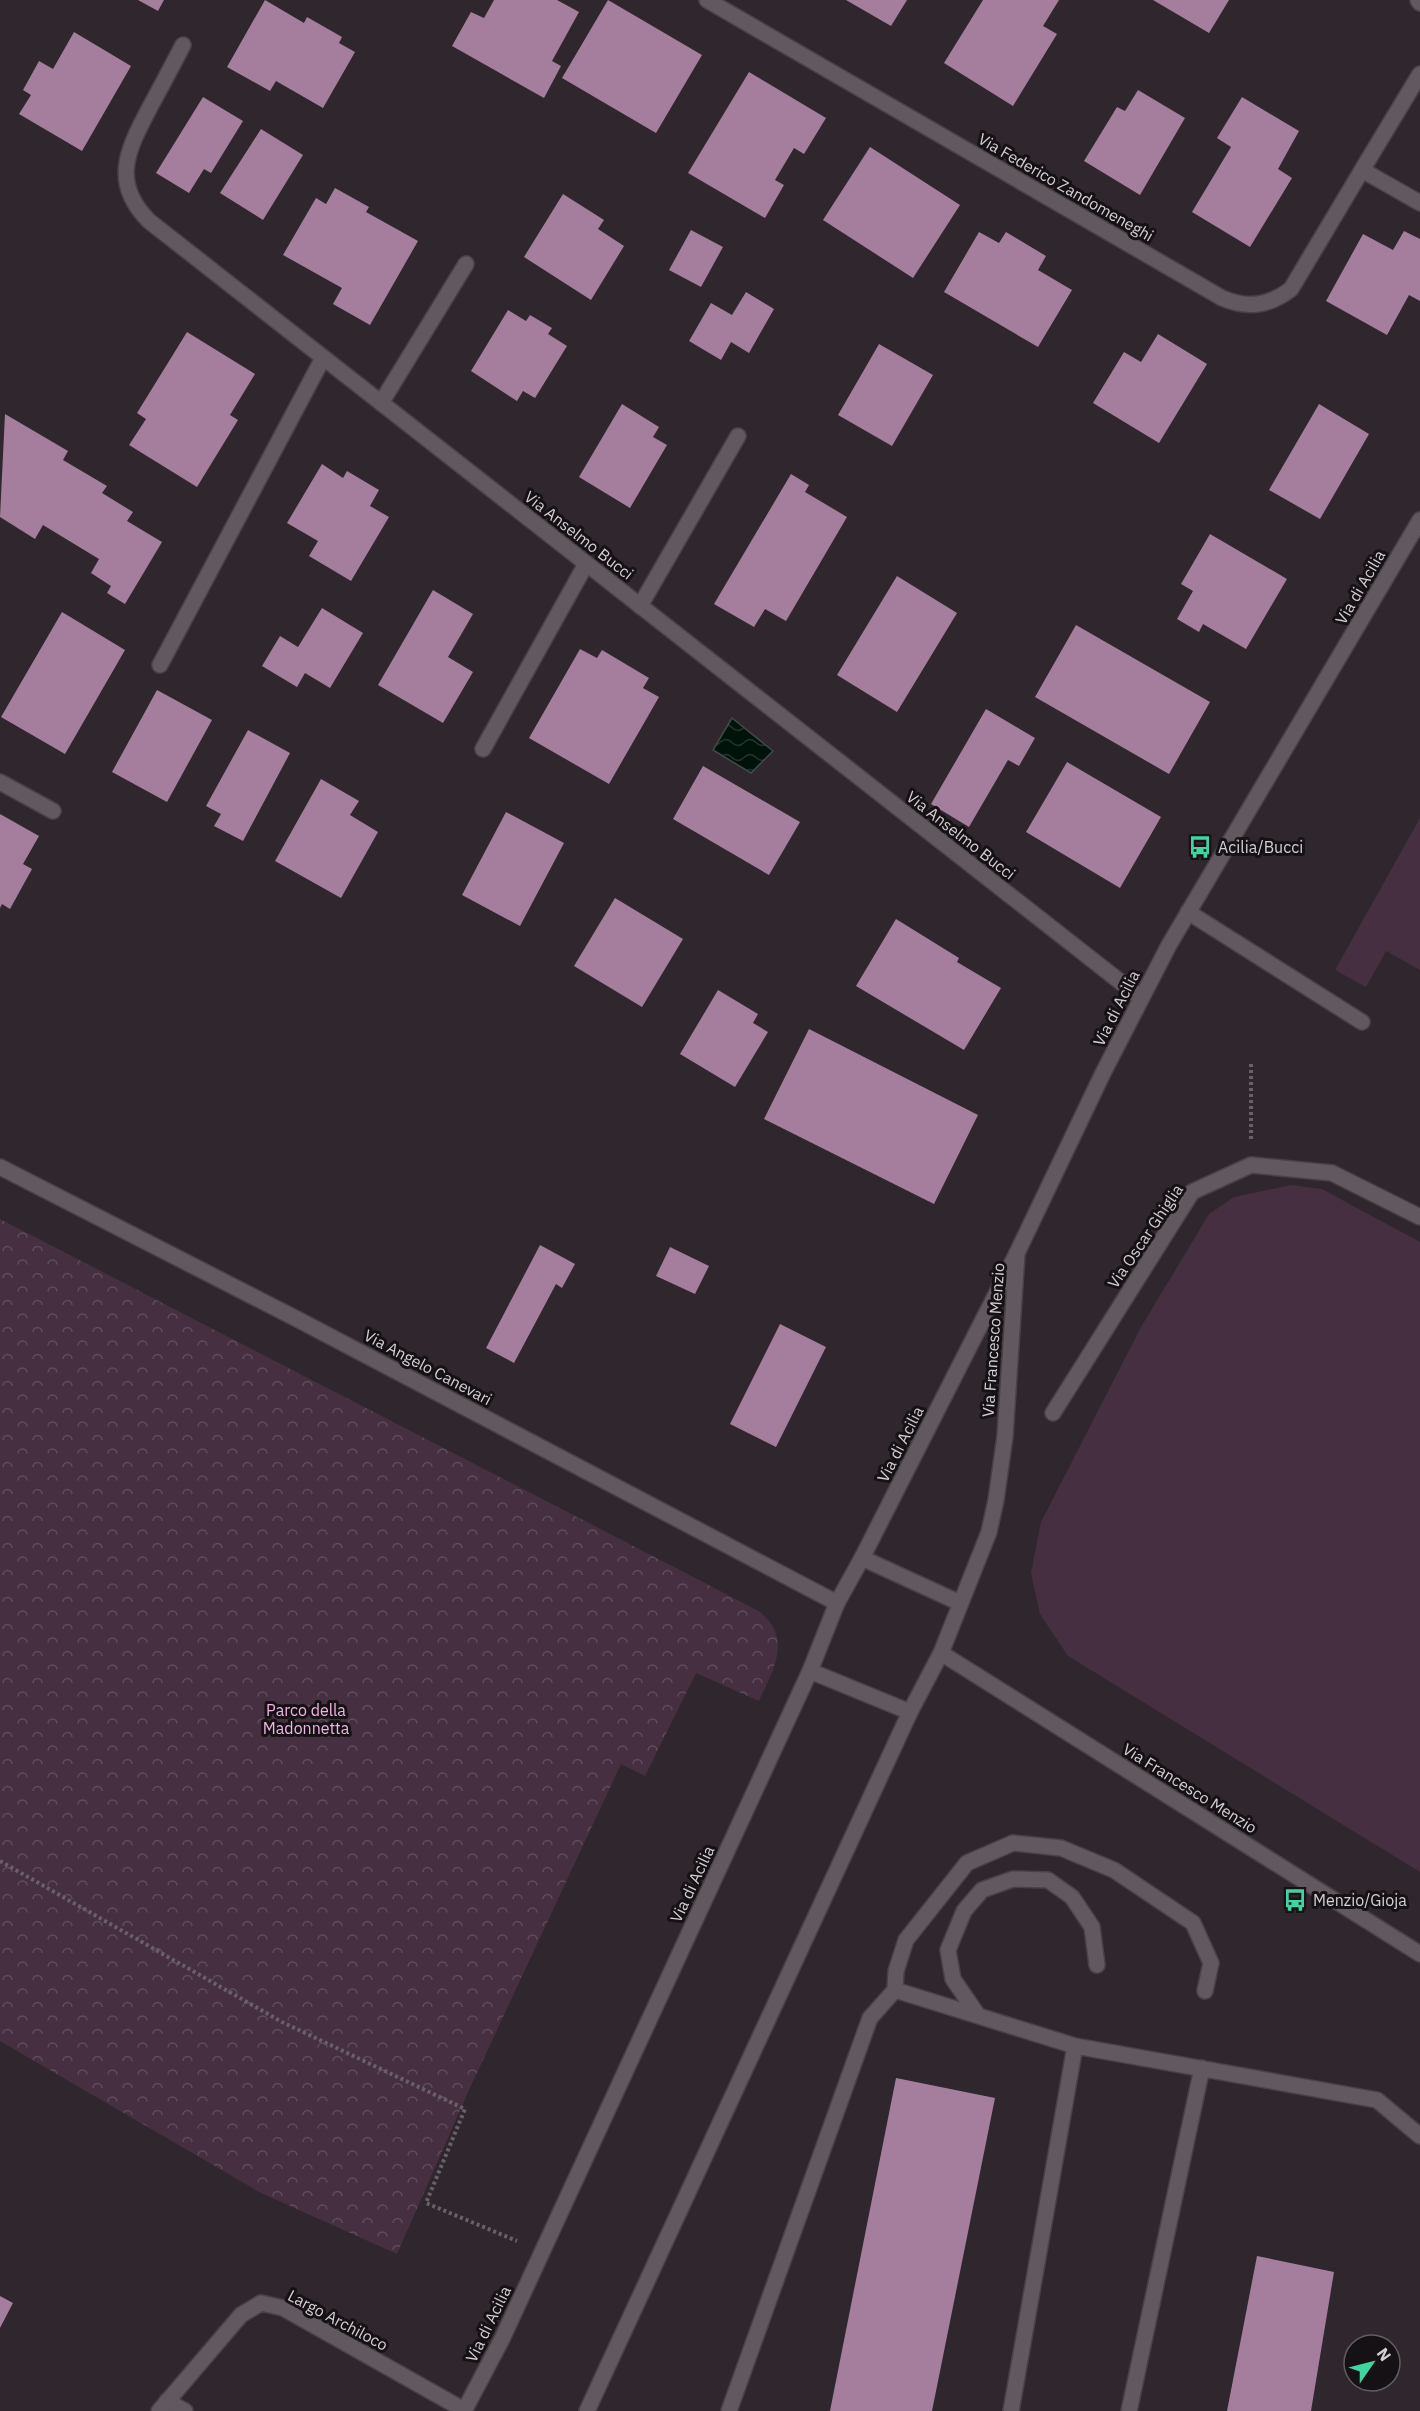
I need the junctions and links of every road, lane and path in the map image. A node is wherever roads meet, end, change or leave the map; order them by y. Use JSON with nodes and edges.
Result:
{"nodes":[{"id":1,"x":707,"y":0,"type":"edge"},
{"id":2,"x":183,"y":45,"type":"dead end"},
{"id":3,"x":1420,"y":74,"type":"edge"},
{"id":4,"x":1362,"y":170,"type":"junction"},
{"id":5,"x":1420,"y":203,"type":"edge"},
{"id":6,"x":466,"y":264,"type":"dead end"},
{"id":7,"x":323,"y":358,"type":"junction"},
{"id":8,"x":381,"y":403,"type":"junction"},
{"id":9,"x":738,"y":436,"type":"dead end"},
{"id":10,"x":1420,"y":520,"type":"edge"},
{"id":11,"x":586,"y":564,"type":"junction"},
{"id":12,"x":640,"y":606,"type":"junction"},
{"id":13,"x":160,"y":665,"type":"dead end"},
{"id":14,"x":483,"y":749,"type":"dead end"},
{"id":15,"x":0,"y":782,"type":"edge"},
{"id":16,"x":53,"y":811,"type":"dead end"},
{"id":17,"x":1188,"y":912,"type":"junction"},
{"id":18,"x":1141,"y":998,"type":"junction"},
{"id":19,"x":1362,"y":1022,"type":"dead end"},
{"id":20,"x":1251,"y":1064,"type":"dead end"},
{"id":21,"x":1251,"y":1165,"type":"junction"},
{"id":22,"x":0,"y":1167,"type":"edge"},
{"id":23,"x":1420,"y":1217,"type":"edge"},
{"id":24,"x":1017,"y":1253,"type":"junction"},
{"id":25,"x":1053,"y":1413,"type":"dead end"},
{"id":26,"x":862,"y":1558,"type":"junction"},
{"id":27,"x":837,"y":1603,"type":"junction"},
{"id":28,"x":960,"y":1603,"type":"junction"},
{"id":29,"x":941,"y":1653,"type":"junction"},
{"id":30,"x":810,"y":1671,"type":"junction"},
{"id":31,"x":910,"y":1712,"type":"junction"},
{"id":32,"x":0,"y":1861,"type":"edge"},
{"id":33,"x":1420,"y":1954,"type":"edge"},
{"id":34,"x":1097,"y":1965,"type":"dead end"},
{"id":35,"x":895,"y":1990,"type":"junction"},
{"id":36,"x":1205,"y":1991,"type":"dead end"},
{"id":37,"x":977,"y":2014,"type":"junction"},
{"id":38,"x":1075,"y":2046,"type":"junction"},
{"id":39,"x":1202,"y":2068,"type":"junction"},
{"id":40,"x":1420,"y":2136,"type":"edge"},
{"id":41,"x":542,"y":2252,"type":"junction"},
{"id":42,"x":163,"y":2406,"type":"edge"},
{"id":43,"x":184,"y":2411,"type":"edge"},
{"id":44,"x":464,"y":2411,"type":"edge"},
{"id":45,"x":587,"y":2411,"type":"edge"},
{"id":46,"x":729,"y":2411,"type":"edge"},
{"id":47,"x":1011,"y":2411,"type":"edge"},
{"id":48,"x":1129,"y":2411,"type":"edge"}],
"edges":[{"from":1,"to":4,"type":"street","name":"Via Federico Zandomeneghi"},
{"from":2,"to":7,"type":"street","name":"Via Anselmo Bucci"},
{"from":3,"to":4,"type":"street","name":"Via Federico Zandomeneghi"},
{"from":4,"to":5,"type":"street"},
{"from":6,"to":8,"type":"street"},
{"from":7,"to":8,"type":"street","name":"Via Anselmo Bucci"},
{"from":7,"to":13,"type":"street"},
{"from":8,"to":11,"type":"street","name":"Via Anselmo Bucci"},
{"from":9,"to":12,"type":"street"},
{"from":10,"to":17,"type":"street","name":"Via di Acilia"},
{"from":11,"to":12,"type":"street","name":"Via Anselmo Bucci"},
{"from":11,"to":14,"type":"street"},
{"from":12,"to":18,"type":"street","name":"Via Anselmo Bucci"},
{"from":15,"to":16,"type":"street"},
{"from":17,"to":18,"type":"street","name":"Via di Acilia"},
{"from":17,"to":19,"type":"street"},
{"from":18,"to":24,"type":"street","name":"Via di Acilia"},
{"from":20,"to":21,"type":"path"},
{"from":21,"to":23,"type":"street"},
{"from":21,"to":25,"type":"street","name":"Via Oscar Ghiglia"},
{"from":22,"to":27,"type":"street","name":"Via Angelo Canevari"},
{"from":24,"to":26,"type":"street","name":"Via di Acilia"},
{"from":24,"to":28,"type":"street","name":"Via Francesco Menzio"},
{"from":26,"to":27,"type":"street","name":"Via di Acilia"},
{"from":26,"to":28,"type":"street"},
{"from":27,"to":30,"type":"street","name":"Via di Acilia"},
{"from":28,"to":29,"type":"street","name":"Via Francesco Menzio"},
{"from":29,"to":31,"type":"street","name":"Via Francesco Menzio"},
{"from":29,"to":33,"type":"street","name":"Via Francesco Menzio"},
{"from":30,"to":31,"type":"street"},
{"from":30,"to":41,"type":"street","name":"Via di Acilia"},
{"from":31,"to":45,"type":"street","name":"Via Francesco Menzio"},
{"from":32,"to":41,"type":"path"},
{"from":34,"to":37,"type":"street"},
{"from":35,"to":36,"type":"street"},
{"from":35,"to":37,"type":"street"},
{"from":35,"to":46,"type":"street"},
{"from":37,"to":38,"type":"street"},
{"from":38,"to":39,"type":"street"},
{"from":38,"to":47,"type":"street"},
{"from":39,"to":40,"type":"street"},
{"from":39,"to":48,"type":"street"},
{"from":41,"to":44,"type":"street","name":"Via di Acilia"},
{"from":42,"to":43,"type":"street"},
{"from":42,"to":44,"type":"street","name":"Largo Archiloco"}]}
